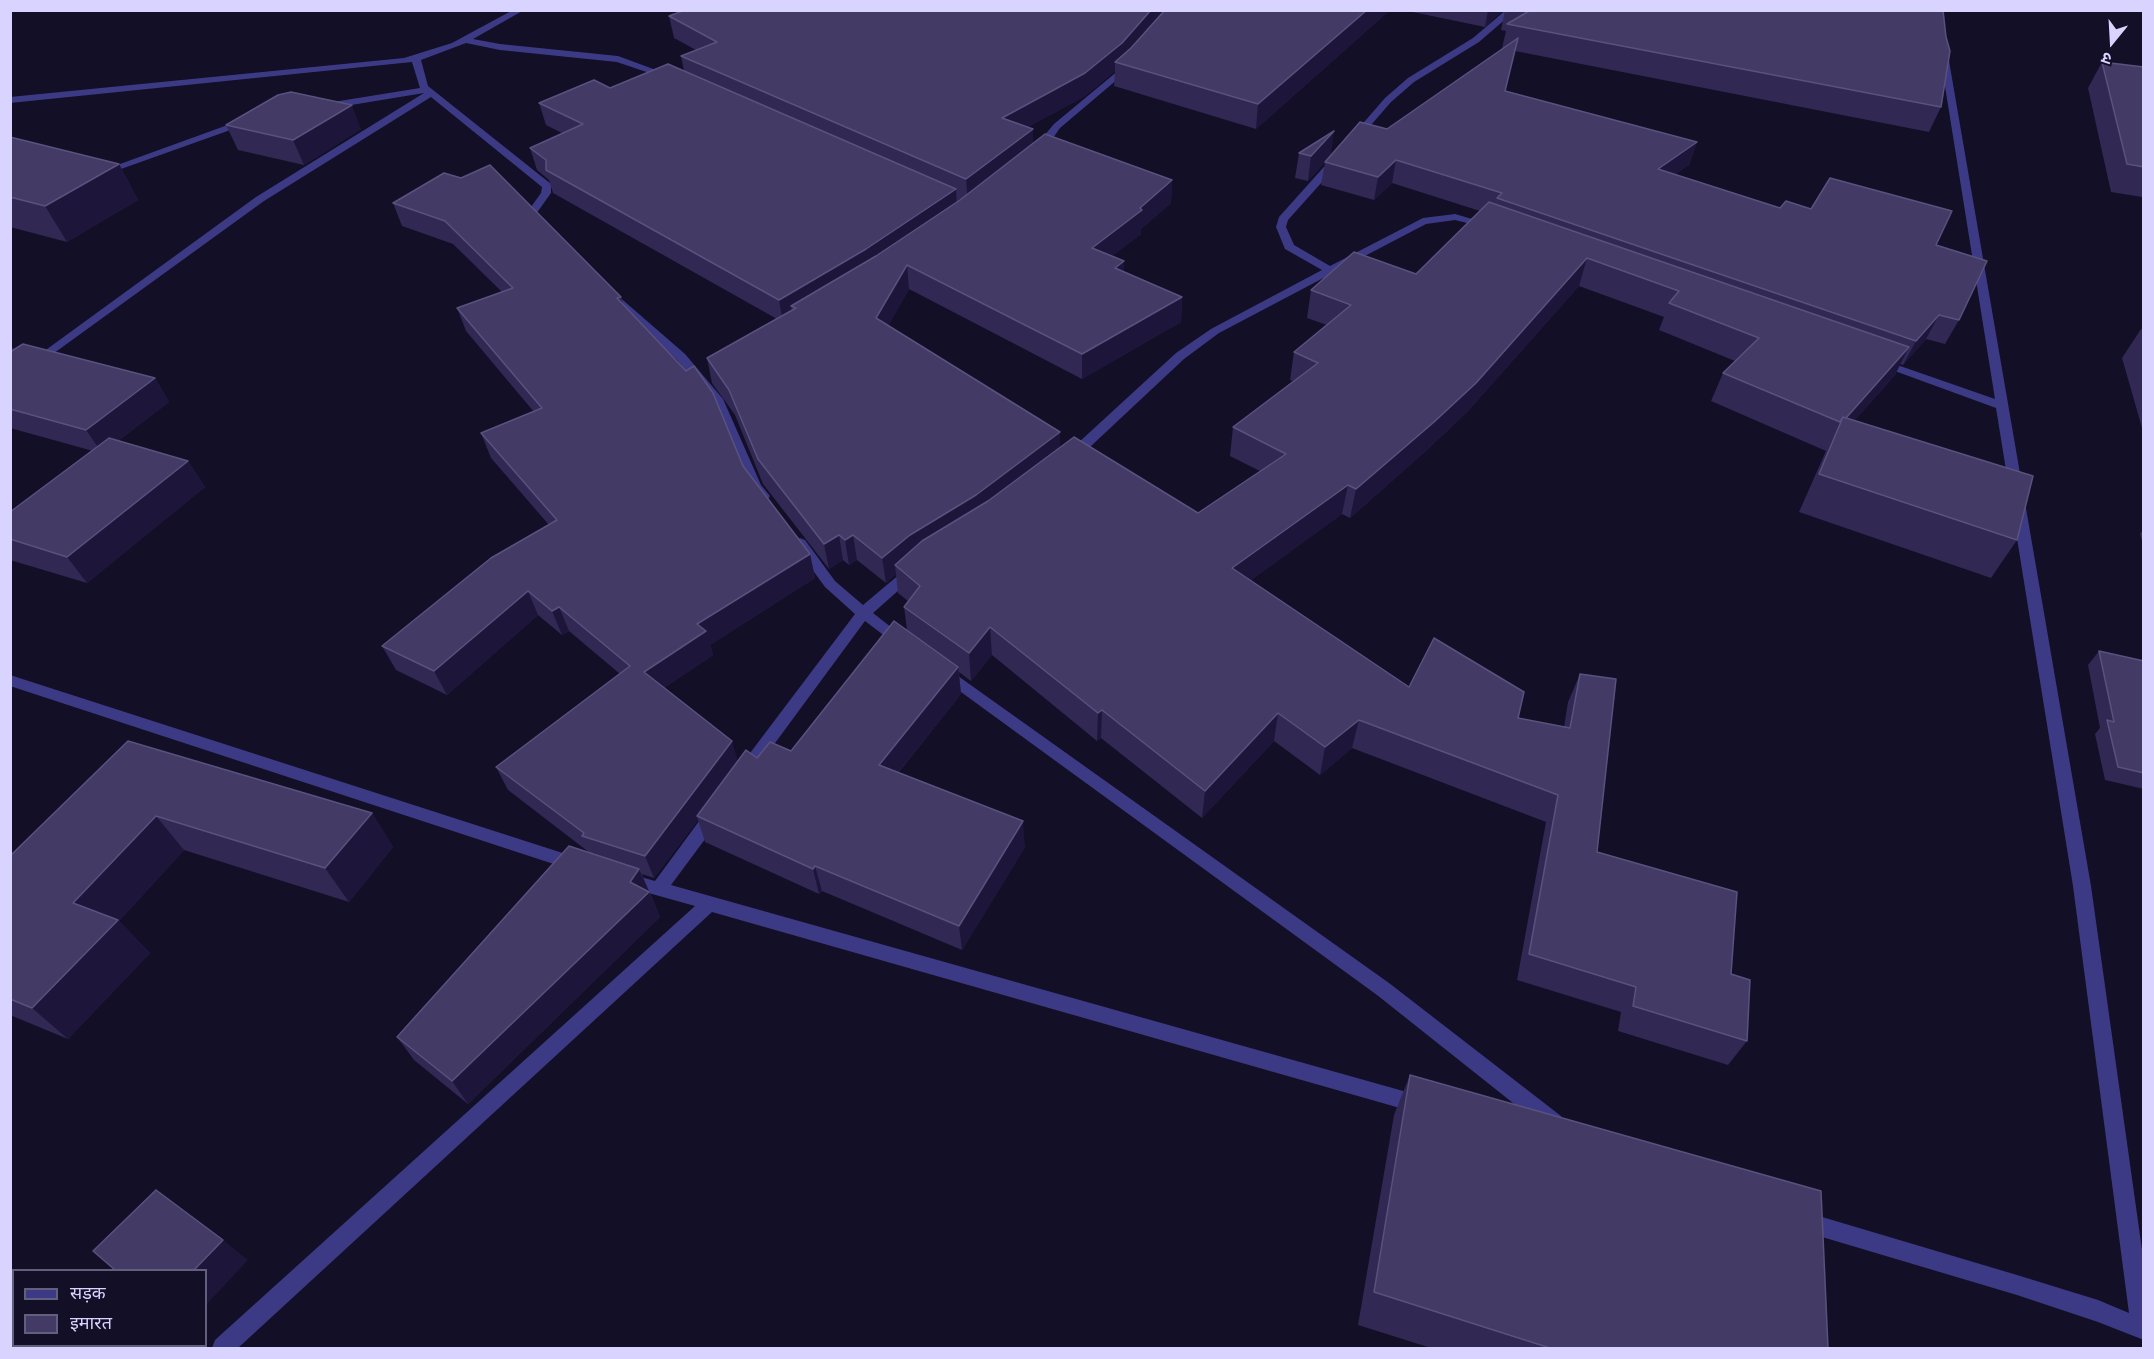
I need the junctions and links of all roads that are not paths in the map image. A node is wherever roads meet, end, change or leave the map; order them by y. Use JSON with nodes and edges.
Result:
{"nodes":[{"id":1,"x":520,"y":10,"type":"edge"},
{"id":2,"x":1512,"y":10,"type":"edge"},
{"id":3,"x":465,"y":40,"type":"junction"},
{"id":4,"x":1942,"y":44,"type":"edge"},
{"id":5,"x":417,"y":59,"type":"junction"},
{"id":6,"x":1134,"y":60,"type":"edge"},
{"id":7,"x":683,"y":82,"type":"edge"},
{"id":8,"x":429,"y":91,"type":"junction"},
{"id":9,"x":10,"y":100,"type":"edge"},
{"id":10,"x":318,"y":108,"type":"edge"},
{"id":11,"x":255,"y":119,"type":"edge"},
{"id":12,"x":1347,"y":148,"type":"edge"},
{"id":13,"x":1339,"y":157,"type":"edge"},
{"id":14,"x":1030,"y":164,"type":"edge"},
{"id":15,"x":93,"y":175,"type":"edge"},
{"id":16,"x":1498,"y":228,"type":"edge"},
{"id":17,"x":550,"y":236,"type":"edge"},
{"id":18,"x":1334,"y":271,"type":"junction"},
{"id":19,"x":599,"y":282,"type":"edge"},
{"id":20,"x":1869,"y":360,"type":"edge"},
{"id":21,"x":10,"y":382,"type":"edge"},
{"id":22,"x":2002,"y":406,"type":"junction"},
{"id":23,"x":1063,"y":464,"type":"edge"},
{"id":24,"x":774,"y":509,"type":"edge"},
{"id":25,"x":792,"y":533,"type":"edge"},
{"id":26,"x":919,"y":565,"type":"edge"},
{"id":27,"x":863,"y":613,"type":"junction"},
{"id":28,"x":911,"y":648,"type":"edge"},
{"id":29,"x":930,"y":662,"type":"edge"},
{"id":30,"x":10,"y":680,"type":"edge"},
{"id":31,"x":736,"y":784,"type":"edge"},
{"id":32,"x":722,"y":803,"type":"edge"},
{"id":33,"x":658,"y":889,"type":"junction"},
{"id":34,"x":709,"y":904,"type":"junction"},
{"id":35,"x":1433,"y":1108,"type":"edge"},
{"id":36,"x":1568,"y":1134,"type":"edge"},
{"id":37,"x":1783,"y":1215,"type":"edge"},
{"id":38,"x":2143,"y":1330,"type":"edge"},
{"id":39,"x":223,"y":1348,"type":"edge"}],
"edges":[{"from":1,"to":3,"type":"street"},
{"from":2,"to":12,"type":"street"},
{"from":3,"to":5,"type":"street"},
{"from":3,"to":7,"type":"street"},
{"from":4,"to":22,"type":"street"},
{"from":5,"to":8,"type":"street"},
{"from":5,"to":9,"type":"street"},
{"from":6,"to":14,"type":"street"},
{"from":8,"to":10,"type":"street"},
{"from":8,"to":17,"type":"street"},
{"from":8,"to":21,"type":"street"},
{"from":11,"to":15,"type":"street"},
{"from":13,"to":18,"type":"street"},
{"from":16,"to":18,"type":"street"},
{"from":18,"to":23,"type":"street"},
{"from":19,"to":24,"type":"street"},
{"from":20,"to":22,"type":"street"},
{"from":22,"to":38,"type":"street"},
{"from":25,"to":27,"type":"street"},
{"from":26,"to":27,"type":"street"},
{"from":27,"to":28,"type":"street"},
{"from":27,"to":31,"type":"street"},
{"from":29,"to":36,"type":"street"},
{"from":30,"to":33,"type":"street"},
{"from":32,"to":33,"type":"street"},
{"from":33,"to":34,"type":"street"},
{"from":34,"to":35,"type":"street"},
{"from":34,"to":39,"type":"street"},
{"from":37,"to":38,"type":"street"}]}
